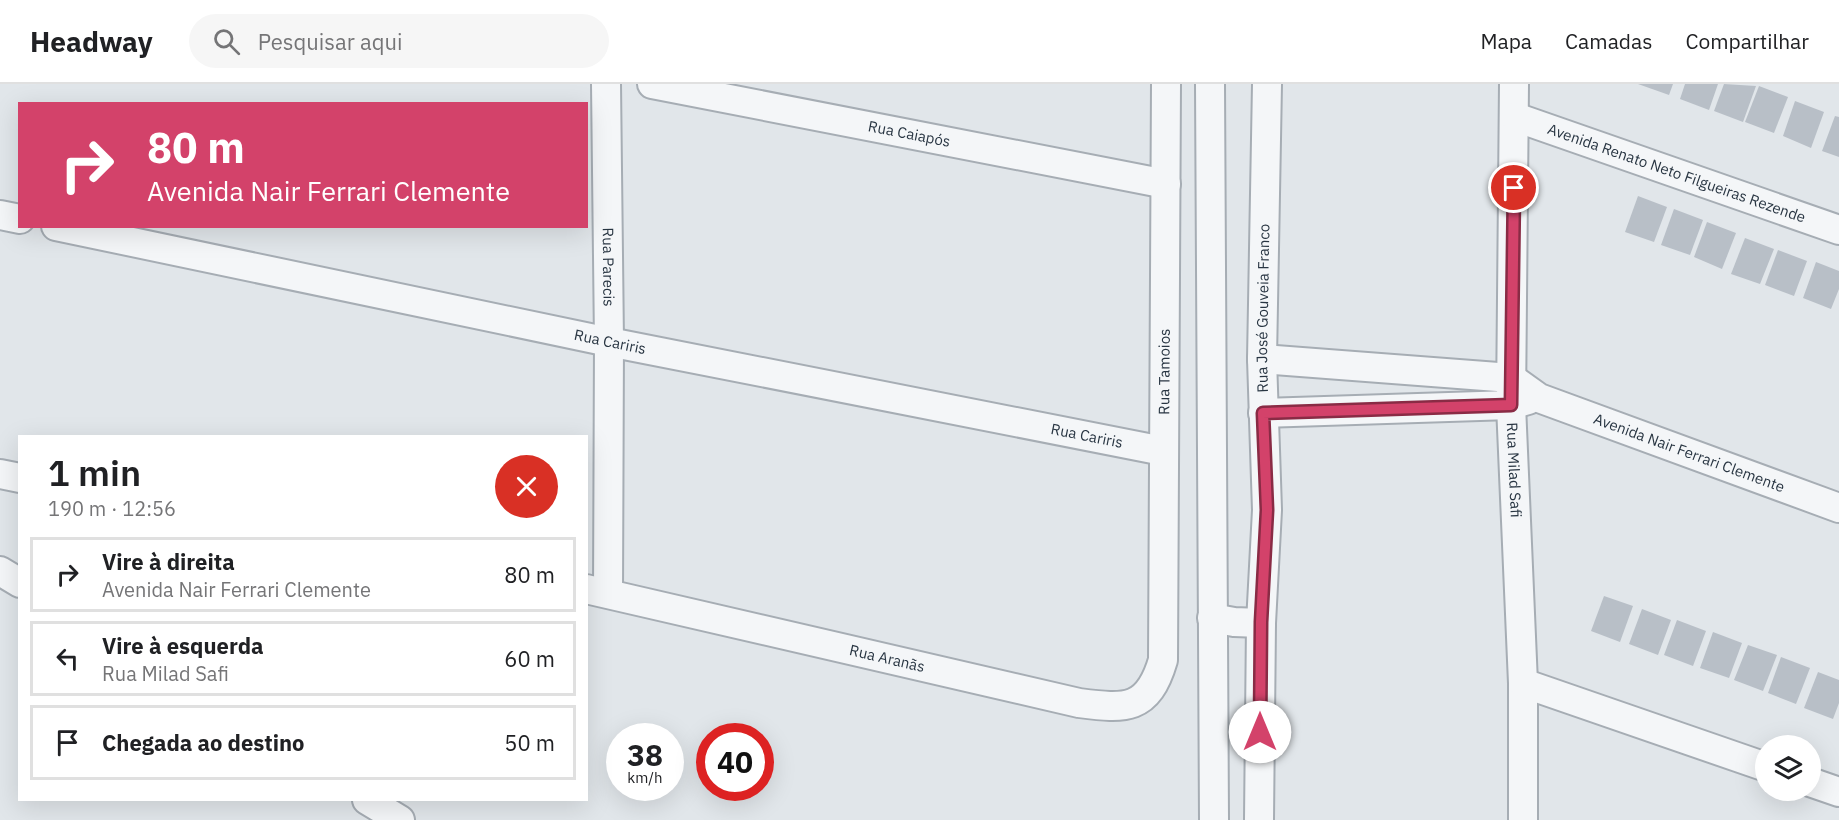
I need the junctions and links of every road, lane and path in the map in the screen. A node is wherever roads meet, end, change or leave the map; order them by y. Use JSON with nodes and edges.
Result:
{"nodes":[{"id":1,"x":606,"y":84,"type":"edge"},
{"id":2,"x":652,"y":84,"type":"edge"},
{"id":3,"x":1166,"y":84,"type":"edge"},
{"id":4,"x":1210,"y":84,"type":"edge"},
{"id":5,"x":1267,"y":84,"type":"edge"},
{"id":6,"x":1514,"y":84,"type":"edge"},
{"id":7,"x":1515,"y":117,"type":"junction"},
{"id":8,"x":1166,"y":184,"type":"junction"},
{"id":9,"x":0,"y":215,"type":"edge"},
{"id":10,"x":18,"y":219,"type":"edge"},
{"id":11,"x":66,"y":228,"type":"edge"},
{"id":12,"x":1839,"y":230,"type":"edge"},
{"id":13,"x":609,"y":342,"type":"junction"},
{"id":14,"x":1262,"y":359,"type":"junction"},
{"id":15,"x":1511,"y":391,"type":"junction"},
{"id":16,"x":1263,"y":413,"type":"junction"},
{"id":17,"x":1163,"y":451,"type":"junction"},
{"id":18,"x":0,"y":474,"type":"edge"},
{"id":19,"x":18,"y":478,"type":"edge"},
{"id":20,"x":1839,"y":508,"type":"edge"},
{"id":21,"x":0,"y":571,"type":"edge"},
{"id":22,"x":18,"y":582,"type":"edge"},
{"id":23,"x":597,"y":591,"type":"edge"},
{"id":24,"x":1212,"y":618,"type":"junction"},
{"id":25,"x":1261,"y":622,"type":"junction"},
{"id":26,"x":1163,"y":660,"type":"joint"},
{"id":27,"x":1523,"y":683,"type":"junction"},
{"id":28,"x":1755,"y":763,"type":"edge"},
{"id":29,"x":1821,"y":786,"type":"edge"},
{"id":30,"x":1839,"y":792,"type":"edge"},
{"id":31,"x":369,"y":801,"type":"edge"},
{"id":32,"x":400,"y":820,"type":"edge"},
{"id":33,"x":1214,"y":820,"type":"edge"},
{"id":34,"x":1259,"y":820,"type":"edge"},
{"id":35,"x":1523,"y":820,"type":"edge"}],
"edges":[{"from":1,"to":13,"type":"street","name":"Rua Parecis"},
{"from":2,"to":8,"type":"street","name":"Rua Caiapós"},
{"from":3,"to":8,"type":"street","name":"Rua Tamoios"},
{"from":4,"to":24,"type":"street"},
{"from":5,"to":14,"type":"street","name":"Rua José Gouveia Franco"},
{"from":6,"to":7,"type":"street","name":"Rua Milad Safi"},
{"from":7,"to":12,"type":"street","name":"Avenida Renato Neto Filgueiras Rezende"},
{"from":7,"to":15,"type":"street","name":"Rua Milad Safi"},
{"from":8,"to":17,"type":"street","name":"Rua Tamoios"},
{"from":9,"to":10,"type":"street"},
{"from":11,"to":13,"type":"street","name":"Rua Cariris"},
{"from":13,"to":17,"type":"street","name":"Rua Cariris"},
{"from":13,"to":23,"type":"street","name":"Rua Parecis"},
{"from":14,"to":15,"type":"street"},
{"from":14,"to":16,"type":"street","name":"Rua José Gouveia Franco"},
{"from":15,"to":16,"type":"street"},
{"from":15,"to":20,"type":"street","name":"Avenida Nair Ferrari Clemente"},
{"from":15,"to":27,"type":"street","name":"Rua Milad Safi"},
{"from":16,"to":25,"type":"street","name":"Rua José Gouveia Franco"},
{"from":17,"to":26,"type":"street","name":"Rua Tamoios"},
{"from":18,"to":19,"type":"street"},
{"from":21,"to":22,"type":"street"},
{"from":23,"to":26,"type":"street","name":"Rua Aranãs"},
{"from":24,"to":25,"type":"street"},
{"from":24,"to":33,"type":"street"},
{"from":25,"to":34,"type":"street","name":"Rua José Gouveia Franco"},
{"from":27,"to":28,"type":"street"},
{"from":27,"to":35,"type":"street","name":"Rua Milad Safi"},
{"from":29,"to":30,"type":"street"},
{"from":31,"to":32,"type":"street"}]}
